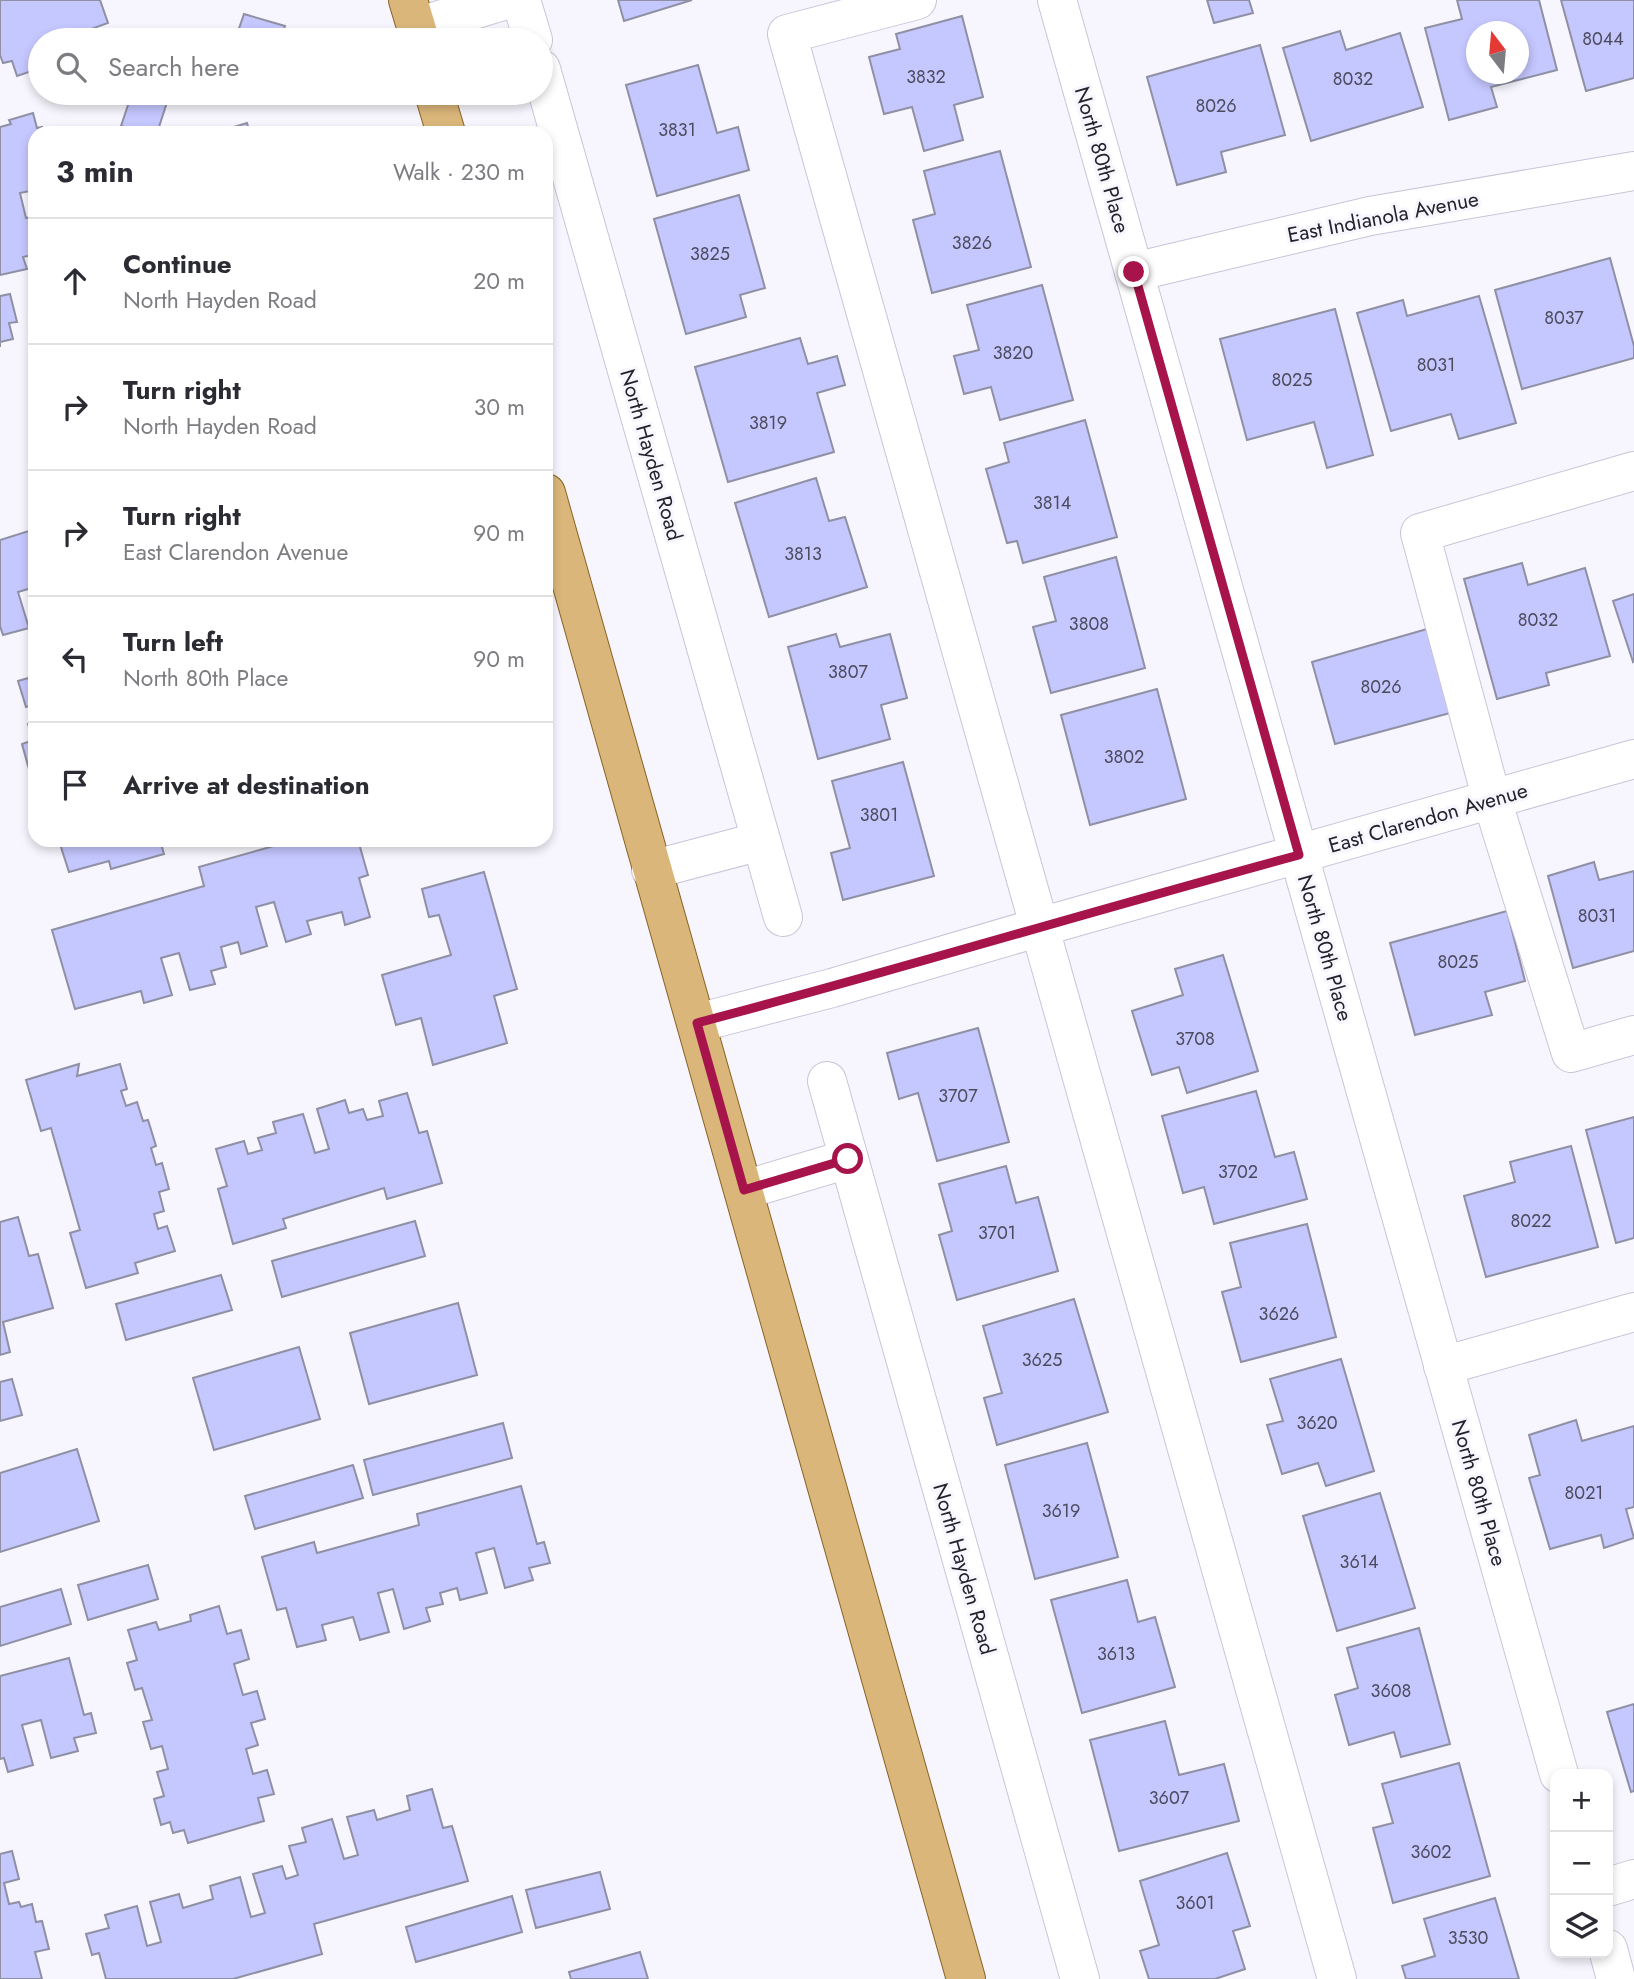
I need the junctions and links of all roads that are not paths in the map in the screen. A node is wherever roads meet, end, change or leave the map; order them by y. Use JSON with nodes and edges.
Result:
{"nodes":[{"id":1,"x":506,"y":0,"type":"edge"},
{"id":2,"x":521,"y":0,"type":"edge"},
{"id":3,"x":917,"y":0,"type":"edge"},
{"id":4,"x":1058,"y":0,"type":"edge"},
{"id":5,"x":415,"y":23,"type":"edge"},
{"id":6,"x":529,"y":28,"type":"edge"},
{"id":7,"x":438,"y":105,"type":"edge"},
{"id":8,"x":551,"y":105,"type":"edge"},
{"id":9,"x":444,"y":126,"type":"edge"},
{"id":10,"x":1634,"y":171,"type":"edge"},
{"id":11,"x":1134,"y":272,"type":"junction"},
{"id":12,"x":1634,"y":471,"type":"edge"},
{"id":13,"x":553,"y":518,"type":"edge"},
{"id":14,"x":1634,"y":759,"type":"edge"},
{"id":15,"x":1492,"y":800,"type":"junction"},
{"id":16,"x":761,"y":841,"type":"junction"},
{"id":17,"x":1299,"y":855,"type":"junction"},
{"id":18,"x":651,"y":870,"type":"junction"},
{"id":19,"x":783,"y":917,"type":"dead end"},
{"id":20,"x":1040,"y":927,"type":"junction"},
{"id":21,"x":697,"y":1023,"type":"junction"},
{"id":22,"x":1634,"y":1035,"type":"edge"},
{"id":23,"x":827,"y":1081,"type":"dead end"},
{"id":24,"x":848,"y":1159,"type":"junction"},
{"id":25,"x":744,"y":1190,"type":"junction"},
{"id":26,"x":1634,"y":1312,"type":"edge"},
{"id":27,"x":1443,"y":1366,"type":"junction"},
{"id":28,"x":1558,"y":1769,"type":"edge"},
{"id":29,"x":1634,"y":1879,"type":"edge"},
{"id":30,"x":1613,"y":1885,"type":"edge"},
{"id":31,"x":1610,"y":1958,"type":"edge"},
{"id":32,"x":965,"y":1979,"type":"edge"},
{"id":33,"x":1080,"y":1979,"type":"edge"},
{"id":34,"x":1337,"y":1979,"type":"edge"},
{"id":35,"x":1616,"y":1979,"type":"edge"}],
"edges":[{"from":1,"to":5,"type":"street"},
{"from":2,"to":6,"type":"street"},
{"from":3,"to":20,"type":"street"},
{"from":4,"to":11,"type":"street","name":"North 80th Place"},
{"from":7,"to":9,"type":"main road"},
{"from":8,"to":16,"type":"street","name":"North Hayden Road"},
{"from":10,"to":11,"type":"street","name":"East Indianola Avenue"},
{"from":11,"to":17,"type":"street","name":"North 80th Place"},
{"from":12,"to":15,"type":"street"},
{"from":13,"to":18,"type":"main road"},
{"from":14,"to":15,"type":"street","name":"East Clarendon Avenue"},
{"from":15,"to":17,"type":"street","name":"East Clarendon Avenue"},
{"from":15,"to":22,"type":"street"},
{"from":16,"to":18,"type":"street"},
{"from":16,"to":19,"type":"street","name":"North Hayden Road"},
{"from":17,"to":20,"type":"street","name":"East Clarendon Avenue"},
{"from":17,"to":27,"type":"street","name":"North 80th Place"},
{"from":18,"to":21,"type":"main road"},
{"from":20,"to":21,"type":"street","name":"East Clarendon Avenue"},
{"from":20,"to":34,"type":"street"},
{"from":21,"to":25,"type":"main road"},
{"from":23,"to":24,"type":"street","name":"North Hayden Road"},
{"from":24,"to":25,"type":"street"},
{"from":24,"to":33,"type":"street","name":"North Hayden Road"},
{"from":25,"to":32,"type":"main road"},
{"from":26,"to":27,"type":"street"},
{"from":27,"to":28,"type":"street","name":"North 80th Place"},
{"from":29,"to":30,"type":"street"},
{"from":31,"to":35,"type":"street"}]}
